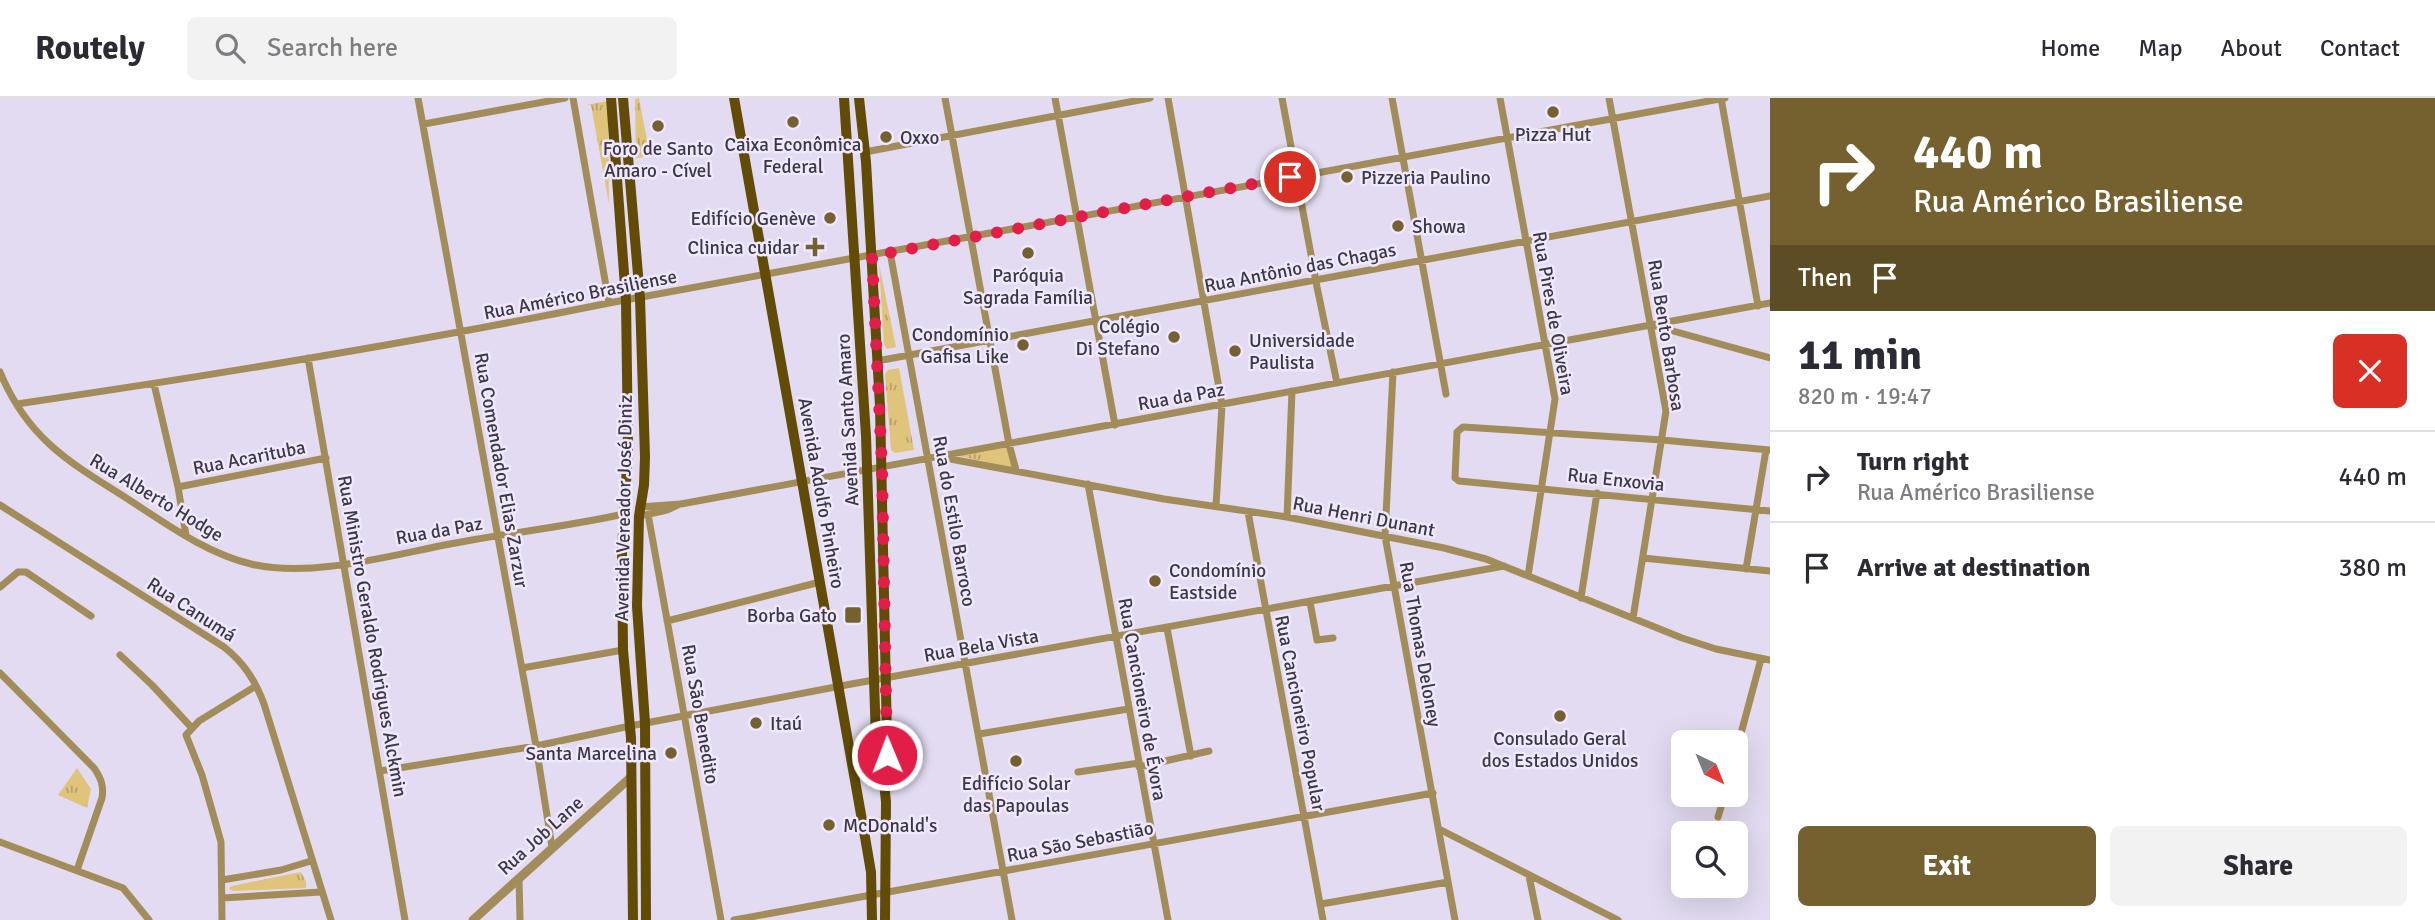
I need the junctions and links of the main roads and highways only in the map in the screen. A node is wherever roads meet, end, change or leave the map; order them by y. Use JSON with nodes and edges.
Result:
{"nodes":[{"id":1,"x":611,"y":98,"type":"edge"},
{"id":2,"x":623,"y":98,"type":"edge"},
{"id":3,"x":734,"y":98,"type":"edge"},
{"id":4,"x":844,"y":98,"type":"edge"},
{"id":5,"x":859,"y":98,"type":"edge"},
{"id":6,"x":877,"y":361,"type":"junction"},
{"id":7,"x":862,"y":363,"type":"junction"},
{"id":8,"x":880,"y":680,"type":"junction"},
{"id":9,"x":633,"y":920,"type":"edge"},
{"id":10,"x":646,"y":920,"type":"edge"},
{"id":11,"x":872,"y":920,"type":"edge"},
{"id":12,"x":885,"y":920,"type":"edge"}],
"edges":[{"from":1,"to":9,"type":"main road","name":"Avenida Vereador José Diniz"},
{"from":2,"to":10,"type":"main road","name":"Avenida Vereador José Diniz"},
{"from":3,"to":11,"type":"main road","name":"Avenida Adolfo Pinheiro"},
{"from":4,"to":7,"type":"main road","name":"Avenida Santo Amaro"},
{"from":5,"to":6,"type":"main road","name":"Avenida Santo Amaro"},
{"from":6,"to":7,"type":"main road"},
{"from":6,"to":8,"type":"main road","name":"Avenida Santo Amaro"},
{"from":7,"to":8,"type":"main road","name":"Avenida Santo Amaro"},
{"from":8,"to":12,"type":"main road","name":"Avenida Santo Amaro"}]}
